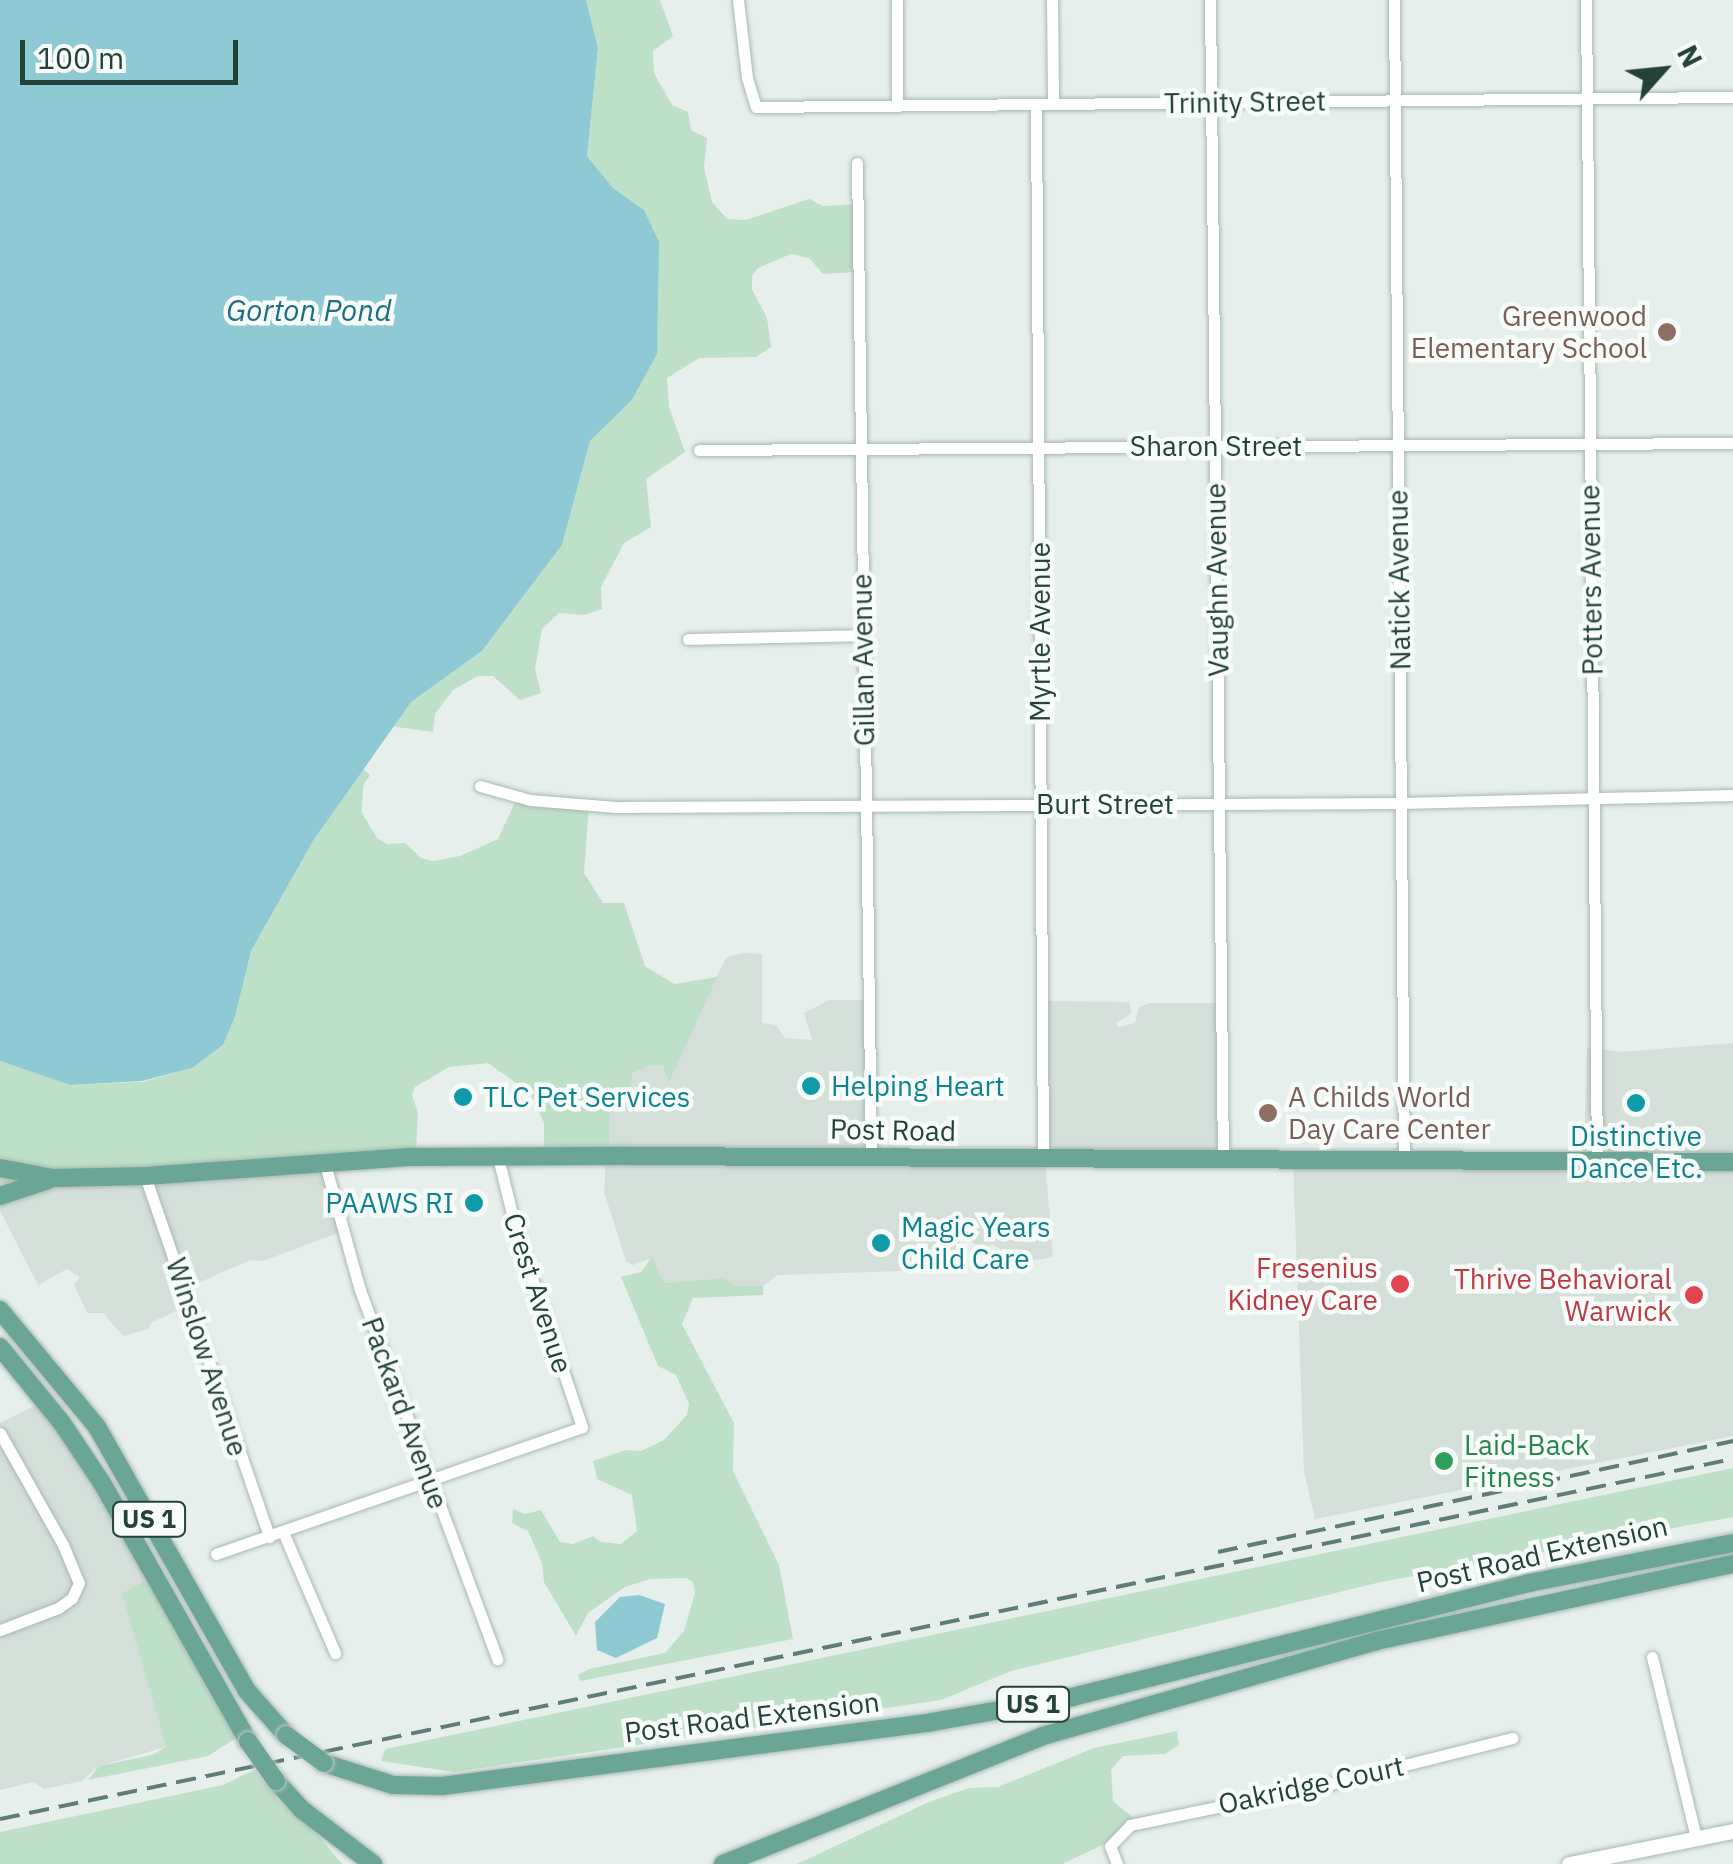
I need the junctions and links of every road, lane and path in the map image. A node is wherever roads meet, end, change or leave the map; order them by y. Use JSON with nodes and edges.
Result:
{"nodes":[{"id":1,"x":738,"y":0,"type":"edge"},
{"id":2,"x":897,"y":0,"type":"edge"},
{"id":3,"x":1052,"y":0,"type":"edge"},
{"id":4,"x":1210,"y":0,"type":"edge"},
{"id":5,"x":1394,"y":0,"type":"edge"},
{"id":6,"x":1586,"y":0,"type":"edge"},
{"id":7,"x":1733,"y":97,"type":"edge"},
{"id":8,"x":1587,"y":98,"type":"junction"},
{"id":9,"x":1395,"y":100,"type":"junction"},
{"id":10,"x":1212,"y":102,"type":"junction"},
{"id":11,"x":1036,"y":104,"type":"junction"},
{"id":12,"x":1053,"y":104,"type":"junction"},
{"id":13,"x":897,"y":106,"type":"junction"},
{"id":14,"x":857,"y":163,"type":"dead end"},
{"id":15,"x":1733,"y":443,"type":"edge"},
{"id":16,"x":1590,"y":444,"type":"junction"},
{"id":17,"x":1398,"y":445,"type":"junction"},
{"id":18,"x":1215,"y":446,"type":"junction"},
{"id":19,"x":1038,"y":447,"type":"junction"},
{"id":20,"x":860,"y":448,"type":"junction"},
{"id":21,"x":699,"y":450,"type":"dead end"},
{"id":22,"x":863,"y":635,"type":"junction"},
{"id":23,"x":688,"y":639,"type":"dead end"},
{"id":24,"x":480,"y":786,"type":"dead end"},
{"id":25,"x":1733,"y":795,"type":"edge"},
{"id":26,"x":1594,"y":799,"type":"junction"},
{"id":27,"x":1219,"y":803,"type":"junction"},
{"id":28,"x":1402,"y":804,"type":"junction"},
{"id":29,"x":866,"y":805,"type":"junction"},
{"id":30,"x":1041,"y":805,"type":"junction"},
{"id":31,"x":871,"y":1156,"type":"junction"},
{"id":32,"x":498,"y":1157,"type":"junction"},
{"id":33,"x":1223,"y":1159,"type":"junction"},
{"id":34,"x":1043,"y":1160,"type":"junction"},
{"id":35,"x":1404,"y":1161,"type":"junction"},
{"id":36,"x":1597,"y":1161,"type":"junction"},
{"id":37,"x":1733,"y":1162,"type":"edge"},
{"id":38,"x":324,"y":1164,"type":"junction"},
{"id":39,"x":0,"y":1168,"type":"edge"},
{"id":40,"x":146,"y":1176,"type":"junction"},
{"id":41,"x":53,"y":1178,"type":"junction"},
{"id":42,"x":0,"y":1196,"type":"edge"},
{"id":43,"x":0,"y":1310,"type":"edge"},
{"id":44,"x":0,"y":1347,"type":"edge"},
{"id":45,"x":0,"y":1433,"type":"edge"},
{"id":46,"x":431,"y":1481,"type":"junction"},
{"id":47,"x":283,"y":1532,"type":"junction"},
{"id":48,"x":269,"y":1537,"type":"junction"},
{"id":49,"x":1733,"y":1543,"type":"edge"},
{"id":50,"x":216,"y":1554,"type":"dead end"},
{"id":51,"x":1733,"y":1564,"type":"edge"},
{"id":52,"x":0,"y":1630,"type":"edge"},
{"id":53,"x":335,"y":1654,"type":"dead end"},
{"id":54,"x":1652,"y":1657,"type":"dead end"},
{"id":55,"x":497,"y":1659,"type":"dead end"},
{"id":56,"x":1512,"y":1738,"type":"dead end"},
{"id":57,"x":1733,"y":1831,"type":"edge"},
{"id":58,"x":1696,"y":1838,"type":"junction"},
{"id":59,"x":1592,"y":1862,"type":"edge"},
{"id":60,"x":373,"y":1864,"type":"edge"},
{"id":61,"x":723,"y":1864,"type":"edge"},
{"id":62,"x":1117,"y":1864,"type":"edge"},
{"id":63,"x":1569,"y":1864,"type":"edge"}],
"edges":[{"from":1,"to":13,"type":"street","name":"Trinity Street"},
{"from":2,"to":13,"type":"street"},
{"from":3,"to":12,"type":"street"},
{"from":4,"to":10,"type":"street","name":"Vaughn Avenue"},
{"from":5,"to":9,"type":"street","name":"Natick Avenue"},
{"from":6,"to":8,"type":"street","name":"Potters Avenue"},
{"from":7,"to":8,"type":"street","name":"Trinity Street"},
{"from":8,"to":9,"type":"street","name":"Trinity Street"},
{"from":8,"to":16,"type":"street","name":"Potters Avenue"},
{"from":9,"to":10,"type":"street","name":"Trinity Street"},
{"from":9,"to":17,"type":"street","name":"Natick Avenue"},
{"from":10,"to":12,"type":"street","name":"Trinity Street"},
{"from":10,"to":18,"type":"street","name":"Vaughn Avenue"},
{"from":11,"to":12,"type":"street","name":"Trinity Street"},
{"from":11,"to":13,"type":"street","name":"Trinity Street"},
{"from":11,"to":19,"type":"street","name":"Myrtle Avenue"},
{"from":14,"to":20,"type":"street","name":"Gillan Avenue"},
{"from":15,"to":16,"type":"street","name":"Sharon Street"},
{"from":16,"to":17,"type":"street","name":"Sharon Street"},
{"from":16,"to":26,"type":"street","name":"Potters Avenue"},
{"from":17,"to":18,"type":"street","name":"Sharon Street"},
{"from":17,"to":28,"type":"street","name":"Natick Avenue"},
{"from":18,"to":19,"type":"street","name":"Sharon Street"},
{"from":18,"to":27,"type":"street","name":"Vaughn Avenue"},
{"from":19,"to":20,"type":"street","name":"Sharon Street"},
{"from":19,"to":30,"type":"street","name":"Myrtle Avenue"},
{"from":20,"to":21,"type":"street","name":"Sharon Street"},
{"from":20,"to":22,"type":"street","name":"Gillan Avenue"},
{"from":22,"to":23,"type":"street"},
{"from":22,"to":29,"type":"street","name":"Gillan Avenue"},
{"from":24,"to":29,"type":"street","name":"Burt Street"},
{"from":25,"to":26,"type":"street","name":"Burt Street"},
{"from":26,"to":28,"type":"street","name":"Burt Street"},
{"from":26,"to":36,"type":"street","name":"Potters Avenue"},
{"from":27,"to":28,"type":"street","name":"Burt Street"},
{"from":27,"to":30,"type":"street","name":"Burt Street"},
{"from":27,"to":33,"type":"street","name":"Vaughn Avenue"},
{"from":28,"to":35,"type":"street","name":"Natick Avenue"},
{"from":29,"to":30,"type":"street","name":"Burt Street"},
{"from":29,"to":31,"type":"street","name":"Gillan Avenue"},
{"from":30,"to":34,"type":"street","name":"Myrtle Avenue"},
{"from":31,"to":32,"type":"main road","name":"Post Road"},
{"from":31,"to":34,"type":"main road","name":"Post Road"},
{"from":32,"to":38,"type":"main road","name":"Post Road"},
{"from":32,"to":46,"type":"street","name":"Crest Avenue"},
{"from":33,"to":34,"type":"main road","name":"Post Road"},
{"from":33,"to":35,"type":"main road","name":"Post Road"},
{"from":35,"to":36,"type":"main road","name":"Post Road"},
{"from":36,"to":37,"type":"main road","name":"Post Road"},
{"from":38,"to":40,"type":"main road","name":"Post Road"},
{"from":38,"to":46,"type":"street","name":"Packard Avenue"},
{"from":39,"to":41,"type":"main road","name":"Post Road"},
{"from":40,"to":41,"type":"main road","name":"Post Road"},
{"from":40,"to":48,"type":"street","name":"Winslow Avenue"},
{"from":41,"to":42,"type":"main road","name":"Post Road"},
{"from":43,"to":49,"type":"main road","name":"Post Road Extension","number":"US 1","bridge":true},
{"from":44,"to":60,"type":"main road","number":"US 1","bridge":true},
{"from":45,"to":52,"type":"street"},
{"from":46,"to":47,"type":"street"},
{"from":46,"to":55,"type":"street","name":"Packard Avenue"},
{"from":47,"to":48,"type":"street"},
{"from":47,"to":53,"type":"street"},
{"from":48,"to":50,"type":"street"},
{"from":51,"to":61,"type":"main road","name":"Post Road Extension","number":"US 1"},
{"from":54,"to":58,"type":"street"},
{"from":56,"to":62,"type":"street","name":"Oakridge Court"},
{"from":57,"to":58,"type":"street"},
{"from":58,"to":59,"type":"street"},
{"from":59,"to":63,"type":"street"}]}
